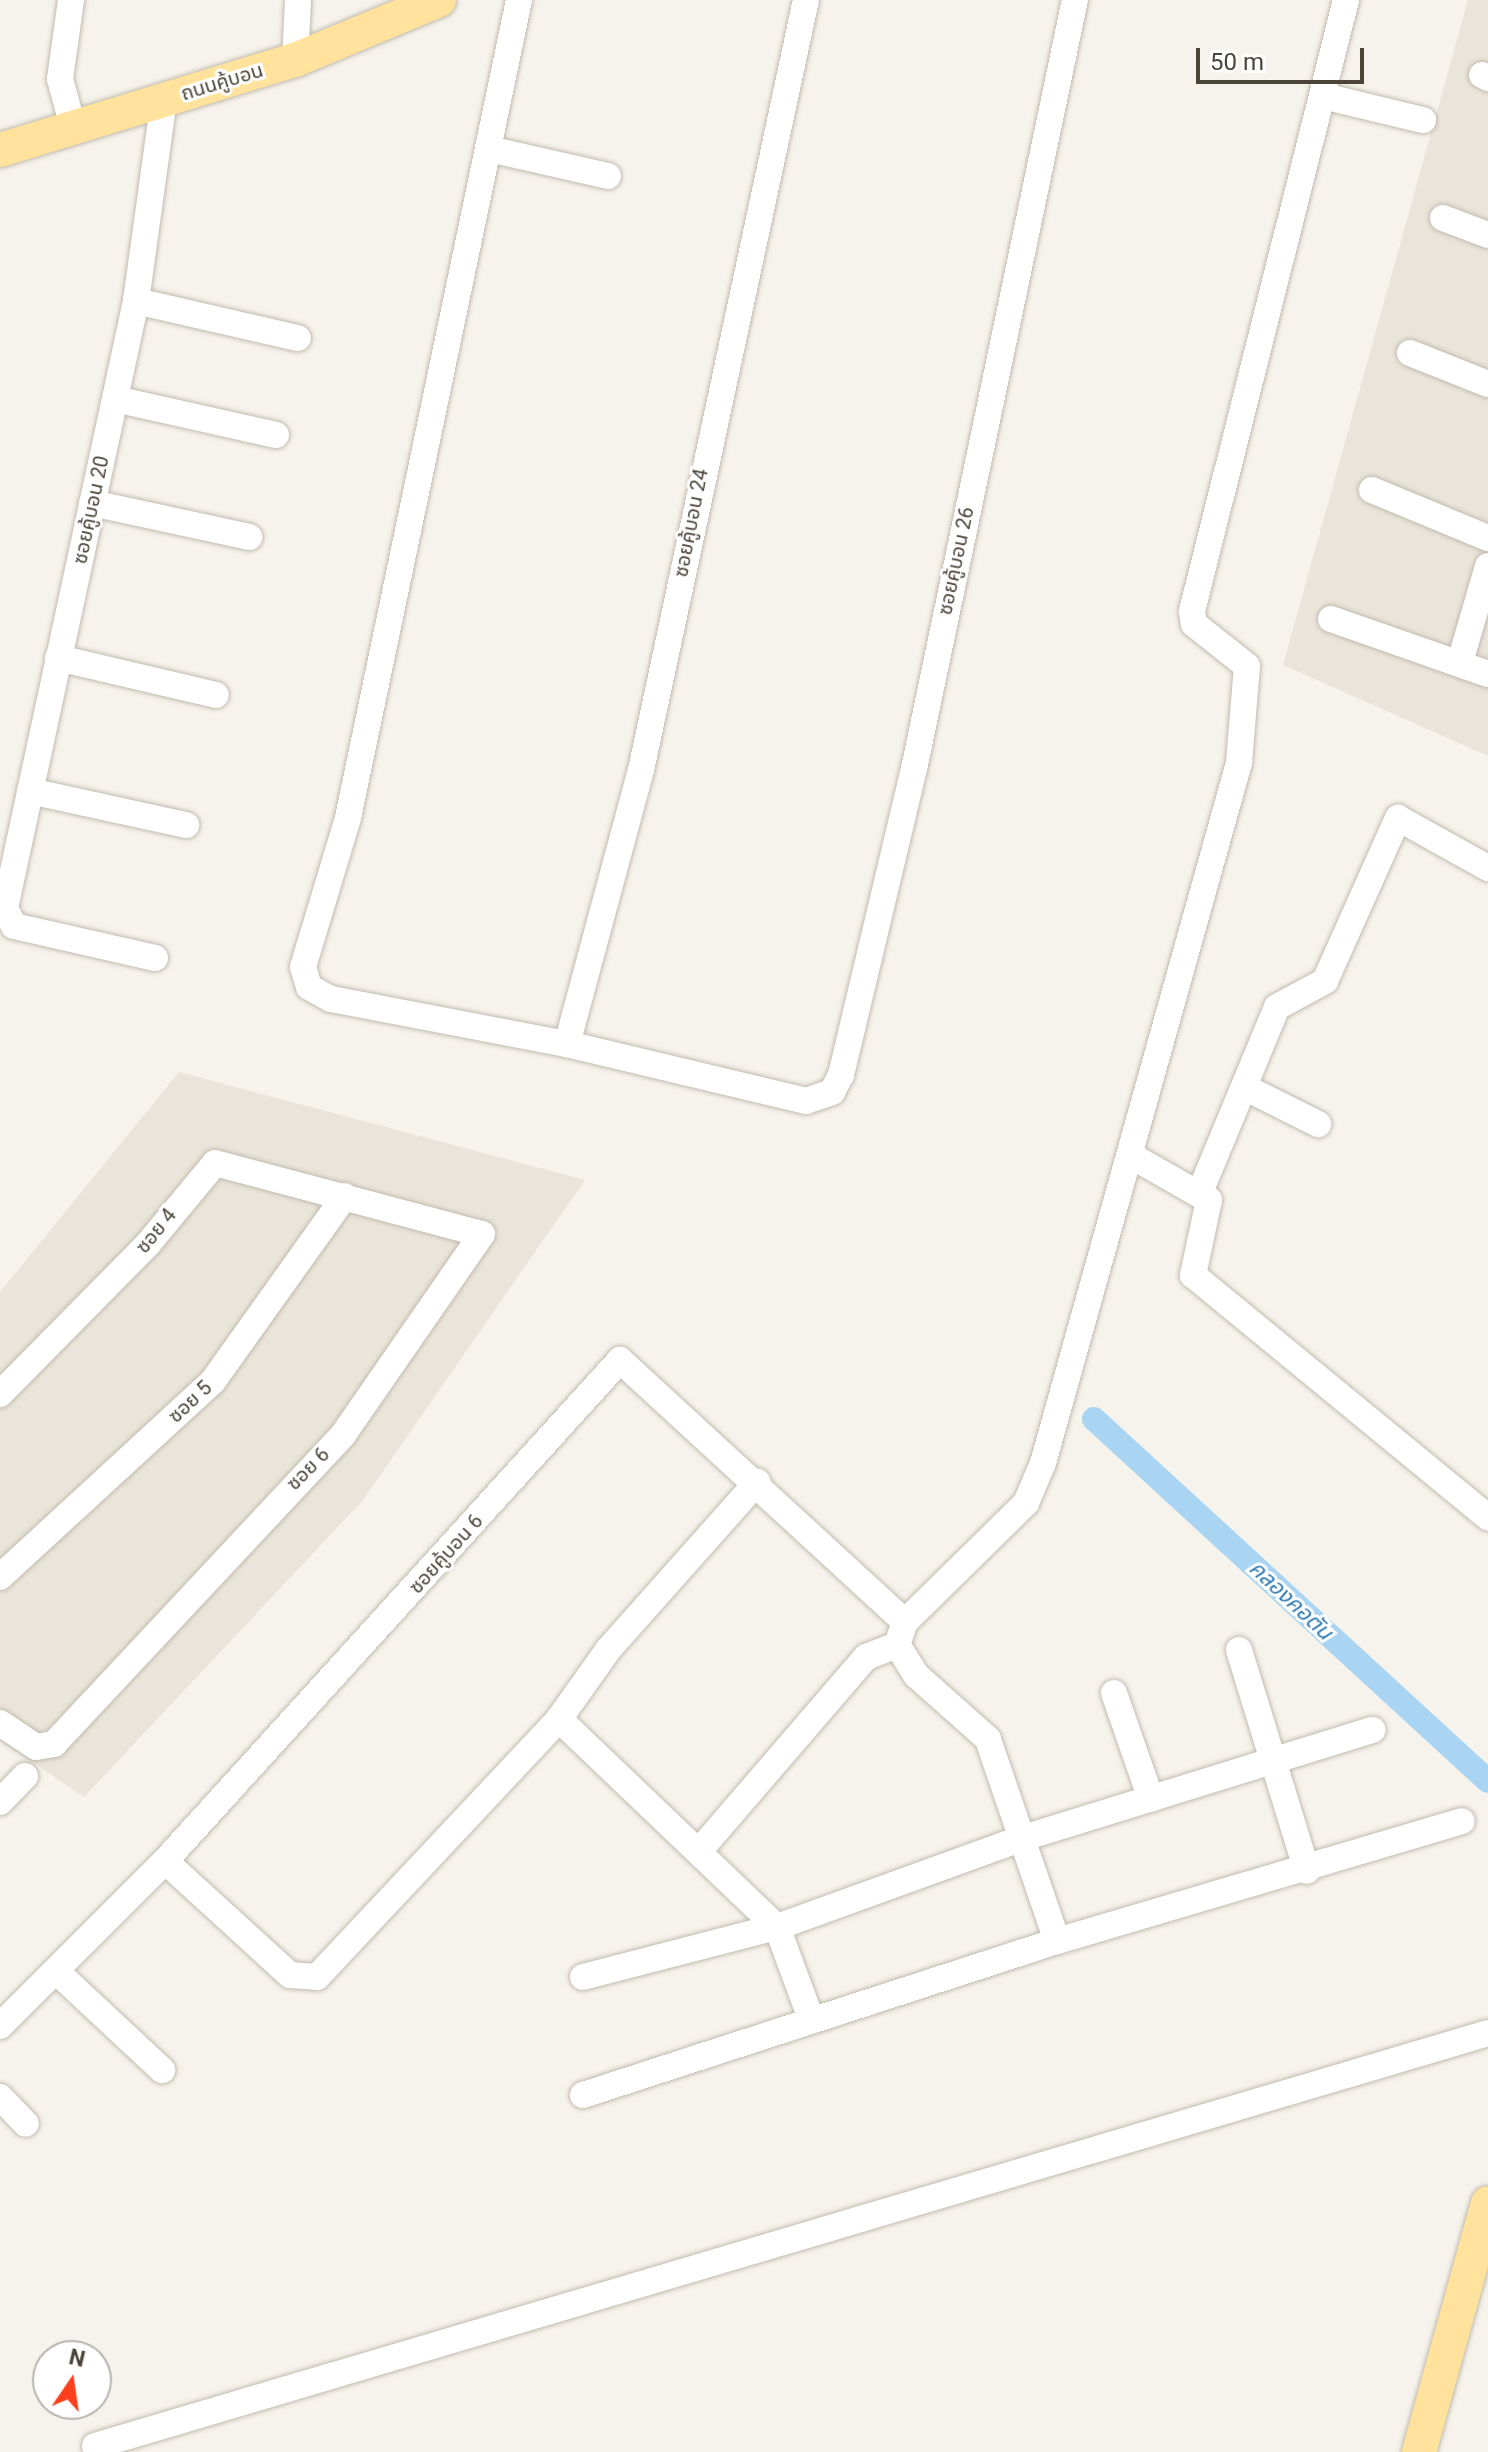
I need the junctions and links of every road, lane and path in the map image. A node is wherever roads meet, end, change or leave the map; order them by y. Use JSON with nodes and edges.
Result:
{"nodes":[{"id":1,"x":71,"y":0,"type":"edge"},
{"id":2,"x":298,"y":0,"type":"edge"},
{"id":3,"x":439,"y":0,"type":"edge"},
{"id":4,"x":519,"y":0,"type":"edge"},
{"id":5,"x":806,"y":0,"type":"edge"},
{"id":6,"x":1075,"y":0,"type":"edge"},
{"id":7,"x":1346,"y":0,"type":"edge"},
{"id":8,"x":295,"y":60,"type":"junction"},
{"id":9,"x":1323,"y":96,"type":"junction"},
{"id":10,"x":164,"y":100,"type":"junction"},
{"id":11,"x":1423,"y":120,"type":"dead end"},
{"id":12,"x":73,"y":127,"type":"junction"},
{"id":13,"x":489,"y":149,"type":"junction"},
{"id":14,"x":0,"y":150,"type":"edge"},
{"id":15,"x":608,"y":176,"type":"dead end"},
{"id":16,"x":1443,"y":218,"type":"dead end"},
{"id":17,"x":1488,"y":235,"type":"edge"},
{"id":18,"x":136,"y":301,"type":"junction"},
{"id":19,"x":298,"y":338,"type":"dead end"},
{"id":20,"x":1410,"y":353,"type":"dead end"},
{"id":21,"x":1488,"y":384,"type":"edge"},
{"id":22,"x":115,"y":399,"type":"junction"},
{"id":23,"x":276,"y":435,"type":"dead end"},
{"id":24,"x":1372,"y":490,"type":"dead end"},
{"id":25,"x":92,"y":503,"type":"junction"},
{"id":26,"x":249,"y":537,"type":"dead end"},
{"id":27,"x":1488,"y":538,"type":"edge"},
{"id":28,"x":1488,"y":566,"type":"edge"},
{"id":29,"x":1331,"y":619,"type":"dead end"},
{"id":30,"x":58,"y":658,"type":"junction"},
{"id":31,"x":1460,"y":662,"type":"junction"},
{"id":32,"x":1488,"y":674,"type":"edge"},
{"id":33,"x":216,"y":695,"type":"dead end"},
{"id":34,"x":30,"y":791,"type":"junction"},
{"id":35,"x":186,"y":825,"type":"dead end"},
{"id":36,"x":1488,"y":868,"type":"edge"},
{"id":37,"x":155,"y":958,"type":"dead end"},
{"id":38,"x":567,"y":1044,"type":"junction"},
{"id":39,"x":1244,"y":1087,"type":"junction"},
{"id":40,"x":1318,"y":1124,"type":"dead end"},
{"id":41,"x":1130,"y":1155,"type":"junction"},
{"id":42,"x":1200,"y":1192,"type":"junction"},
{"id":43,"x":345,"y":1196,"type":"junction"},
{"id":44,"x":0,"y":1394,"type":"edge"},
{"id":45,"x":757,"y":1482,"type":"junction"},
{"id":46,"x":1488,"y":1517,"type":"edge"},
{"id":47,"x":0,"y":1577,"type":"edge"},
{"id":48,"x":901,"y":1634,"type":"junction"},
{"id":49,"x":1239,"y":1650,"type":"dead end"},
{"id":50,"x":1114,"y":1693,"type":"dead end"},
{"id":51,"x":559,"y":1719,"type":"junction"},
{"id":52,"x":0,"y":1723,"type":"edge"},
{"id":53,"x":1373,"y":1730,"type":"dead end"},
{"id":54,"x":1274,"y":1765,"type":"junction"},
{"id":55,"x":25,"y":1776,"type":"dead end"},
{"id":56,"x":1151,"y":1799,"type":"junction"},
{"id":57,"x":0,"y":1802,"type":"edge"},
{"id":58,"x":1462,"y":1821,"type":"dead end"},
{"id":59,"x":1020,"y":1839,"type":"junction"},
{"id":60,"x":700,"y":1850,"type":"junction"},
{"id":61,"x":165,"y":1861,"type":"junction"},
{"id":62,"x":1307,"y":1871,"type":"junction"},
{"id":63,"x":777,"y":1927,"type":"junction"},
{"id":64,"x":1057,"y":1941,"type":"junction"},
{"id":65,"x":57,"y":1972,"type":"junction"},
{"id":66,"x":583,"y":1977,"type":"dead end"},
{"id":67,"x":811,"y":2019,"type":"junction"},
{"id":68,"x":0,"y":2026,"type":"edge"},
{"id":69,"x":1488,"y":2033,"type":"edge"},
{"id":70,"x":162,"y":2070,"type":"dead end"},
{"id":71,"x":583,"y":2095,"type":"dead end"},
{"id":72,"x":0,"y":2097,"type":"edge"},
{"id":73,"x":26,"y":2124,"type":"dead end"},
{"id":74,"x":1488,"y":2203,"type":"edge"},
{"id":75,"x":95,"y":2446,"type":"dead end"},
{"id":76,"x":1419,"y":2452,"type":"edge"}],
"edges":[{"from":1,"to":12,"type":"street"},
{"from":2,"to":8,"type":"street"},
{"from":3,"to":8,"type":"main road","name":"ถนนคู้บอน"},
{"from":4,"to":13,"type":"street"},
{"from":5,"to":38,"type":"street","name":"ซอยคู้บอน 24"},
{"from":6,"to":38,"type":"street","name":"ซอยคู้บอน 26"},
{"from":7,"to":9,"type":"street"},
{"from":8,"to":10,"type":"main road","name":"ถนนคู้บอน"},
{"from":9,"to":11,"type":"street"},
{"from":9,"to":41,"type":"street"},
{"from":10,"to":12,"type":"main road","name":"ถนนคู้บอน"},
{"from":10,"to":18,"type":"street","name":"ซอยคู้บอน 20"},
{"from":12,"to":14,"type":"main road","name":"ถนนคู้บอน"},
{"from":13,"to":15,"type":"street"},
{"from":13,"to":38,"type":"street"},
{"from":16,"to":17,"type":"street"},
{"from":18,"to":19,"type":"street"},
{"from":18,"to":22,"type":"street","name":"ซอยคู้บอน 20"},
{"from":20,"to":21,"type":"street"},
{"from":22,"to":23,"type":"street"},
{"from":22,"to":25,"type":"street","name":"ซอยคู้บอน 20"},
{"from":24,"to":27,"type":"street"},
{"from":25,"to":26,"type":"street"},
{"from":25,"to":30,"type":"street","name":"ซอยคู้บอน 20"},
{"from":28,"to":31,"type":"street"},
{"from":29,"to":31,"type":"street"},
{"from":30,"to":33,"type":"street"},
{"from":30,"to":34,"type":"street","name":"ซอยคู้บอน 20"},
{"from":31,"to":32,"type":"street"},
{"from":34,"to":35,"type":"street"},
{"from":34,"to":37,"type":"street","name":"ซอยคู้บอน 20"},
{"from":36,"to":39,"type":"street"},
{"from":39,"to":40,"type":"street"},
{"from":39,"to":42,"type":"street"},
{"from":41,"to":42,"type":"street"},
{"from":41,"to":48,"type":"street"},
{"from":42,"to":46,"type":"street"},
{"from":43,"to":44,"type":"street","name":"ซอย 4"},
{"from":43,"to":47,"type":"street","name":"ซอย 5"},
{"from":43,"to":52,"type":"street","name":"ซอย 6"},
{"from":45,"to":48,"type":"street","name":"ซอยคู้บอน 6"},
{"from":45,"to":51,"type":"street"},
{"from":45,"to":61,"type":"street","name":"ซอยคู้บอน 6"},
{"from":48,"to":59,"type":"street","name":"ซอยคู้บอน 6"},
{"from":48,"to":60,"type":"street"},
{"from":49,"to":54,"type":"street"},
{"from":50,"to":56,"type":"street"},
{"from":51,"to":60,"type":"street"},
{"from":51,"to":61,"type":"street"},
{"from":53,"to":54,"type":"street"},
{"from":54,"to":56,"type":"street"},
{"from":54,"to":62,"type":"street"},
{"from":55,"to":57,"type":"street"},
{"from":56,"to":59,"type":"street"},
{"from":58,"to":62,"type":"street"},
{"from":59,"to":63,"type":"street"},
{"from":59,"to":64,"type":"street","name":"ซอยคู้บอน 6"},
{"from":60,"to":63,"type":"street"},
{"from":61,"to":65,"type":"street","name":"ซอยคู้บอน 6"},
{"from":62,"to":64,"type":"street"},
{"from":63,"to":66,"type":"street"},
{"from":63,"to":67,"type":"street"},
{"from":64,"to":67,"type":"street"},
{"from":65,"to":68,"type":"street","name":"ซอยคู้บอน 6"},
{"from":65,"to":70,"type":"street"},
{"from":67,"to":71,"type":"street"},
{"from":69,"to":75,"type":"street"},
{"from":72,"to":73,"type":"street"},
{"from":74,"to":76,"type":"main road"}]}
